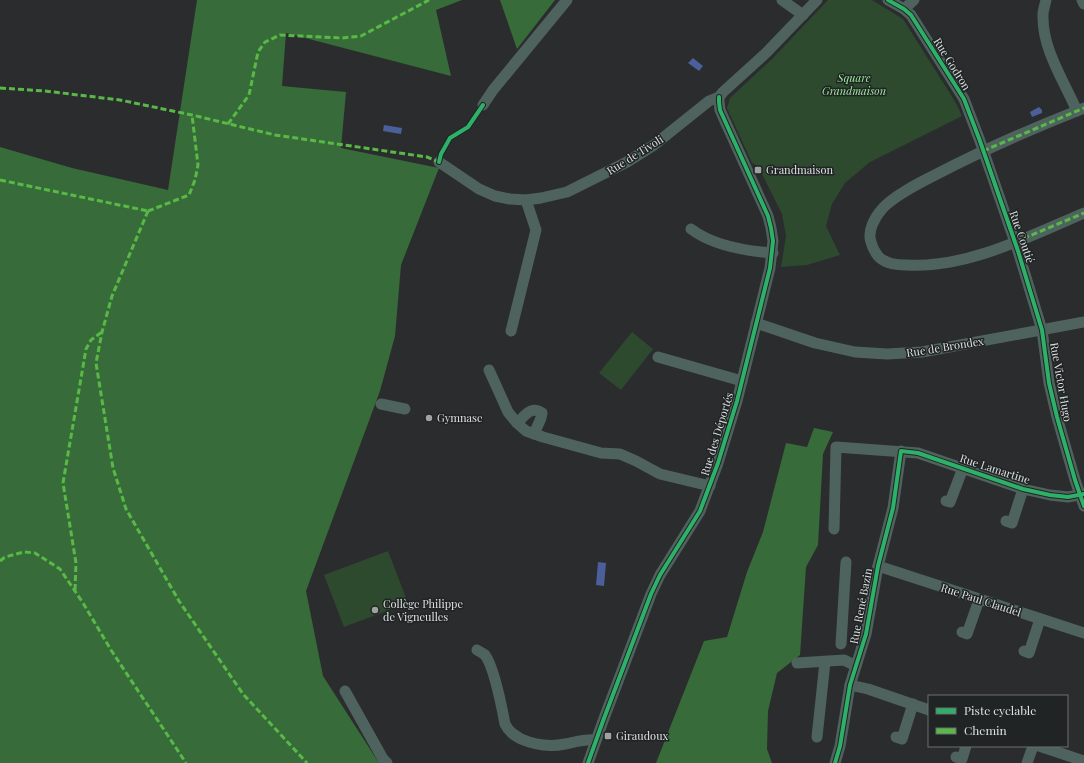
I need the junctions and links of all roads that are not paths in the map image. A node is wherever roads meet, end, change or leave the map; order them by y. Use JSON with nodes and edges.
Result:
{"nodes":[{"id":1,"x":567,"y":0,"type":"edge"},
{"id":2,"x":782,"y":0,"type":"edge"},
{"id":3,"x":817,"y":0,"type":"edge"},
{"id":4,"x":888,"y":0,"type":"edge"},
{"id":5,"x":914,"y":0,"type":"edge"},
{"id":6,"x":1046,"y":0,"type":"edge"},
{"id":7,"x":1082,"y":0,"type":"edge"},
{"id":8,"x":1084,"y":4,"type":"edge"},
{"id":9,"x":904,"y":9,"type":"junction"},
{"id":10,"x":803,"y":15,"type":"junction"},
{"id":11,"x":719,"y":98,"type":"junction"},
{"id":12,"x":483,"y":105,"type":"dead end"},
{"id":13,"x":1081,"y":109,"type":"edge"},
{"id":14,"x":983,"y":151,"type":"junction"},
{"id":15,"x":439,"y":162,"type":"dead end"},
{"id":16,"x":526,"y":200,"type":"junction"},
{"id":17,"x":1084,"y":213,"type":"edge"},
{"id":18,"x":691,"y":229,"type":"dead end"},
{"id":19,"x":1015,"y":242,"type":"junction"},
{"id":20,"x":772,"y":253,"type":"junction"},
{"id":21,"x":1084,"y":322,"type":"edge"},
{"id":22,"x":756,"y":323,"type":"junction"},
{"id":23,"x":1042,"y":330,"type":"junction"},
{"id":24,"x":511,"y":331,"type":"dead end"},
{"id":25,"x":658,"y":357,"type":"dead end"},
{"id":26,"x":489,"y":370,"type":"dead end"},
{"id":27,"x":742,"y":381,"type":"junction"},
{"id":28,"x":381,"y":404,"type":"dead end"},
{"id":29,"x":405,"y":409,"type":"dead end"},
{"id":30,"x":517,"y":423,"type":"junction"},
{"id":31,"x":534,"y":434,"type":"junction"},
{"id":32,"x":901,"y":451,"type":"junction"},
{"id":33,"x":963,"y":468,"type":"junction"},
{"id":34,"x":710,"y":486,"type":"junction"},
{"id":35,"x":1023,"y":489,"type":"junction"},
{"id":36,"x":1082,"y":495,"type":"edge"},
{"id":37,"x":946,"y":501,"type":"dead end"},
{"id":38,"x":1084,"y":506,"type":"edge"},
{"id":39,"x":1006,"y":521,"type":"dead end"},
{"id":40,"x":834,"y":529,"type":"dead end"},
{"id":41,"x":846,"y":562,"type":"dead end"},
{"id":42,"x":878,"y":566,"type":"junction"},
{"id":43,"x":978,"y":600,"type":"junction"},
{"id":44,"x":1040,"y":619,"type":"junction"},
{"id":45,"x":962,"y":632,"type":"dead end"},
{"id":46,"x":1084,"y":633,"type":"edge"},
{"id":47,"x":841,"y":644,"type":"dead end"},
{"id":48,"x":477,"y":650,"type":"dead end"},
{"id":49,"x":1024,"y":651,"type":"dead end"},
{"id":50,"x":825,"y":662,"type":"junction"},
{"id":51,"x":797,"y":663,"type":"dead end"},
{"id":52,"x":856,"y":666,"type":"junction"},
{"id":53,"x":850,"y":685,"type":"junction"},
{"id":54,"x":345,"y":691,"type":"dead end"},
{"id":55,"x":913,"y":704,"type":"junction"},
{"id":56,"x":928,"y":710,"type":"edge"},
{"id":57,"x":817,"y":737,"type":"dead end"},
{"id":58,"x":896,"y":737,"type":"dead end"},
{"id":59,"x":596,"y":740,"type":"junction"},
{"id":60,"x":966,"y":747,"type":"edge"},
{"id":61,"x":1033,"y":747,"type":"edge"},
{"id":62,"x":1042,"y":747,"type":"edge"},
{"id":63,"x":956,"y":757,"type":"dead end"},
{"id":64,"x":1084,"y":760,"type":"edge"},
{"id":65,"x":386,"y":763,"type":"edge"},
{"id":66,"x":588,"y":763,"type":"edge"},
{"id":67,"x":834,"y":763,"type":"edge"},
{"id":68,"x":1027,"y":763,"type":"edge"}],
"edges":[{"from":1,"to":12,"type":"street"},
{"from":2,"to":10,"type":"street"},
{"from":3,"to":10,"type":"street","name":"Rue de Tivoli"},
{"from":4,"to":9,"type":"street","name":"Rue Godron"},
{"from":5,"to":9,"type":"street"},
{"from":6,"to":13,"type":"street"},
{"from":7,"to":8,"type":"street"},
{"from":9,"to":14,"type":"street","name":"Rue Godron"},
{"from":10,"to":11,"type":"street","name":"Rue de Tivoli"},
{"from":11,"to":16,"type":"street","name":"Rue de Tivoli"},
{"from":11,"to":20,"type":"street","name":"Rue des Déportés"},
{"from":13,"to":14,"type":"street"},
{"from":14,"to":19,"type":"street","name":"Rue Coutié"},
{"from":14,"to":19,"type":"street"},
{"from":15,"to":16,"type":"street","name":"Rue de Tivoli"},
{"from":16,"to":24,"type":"street"},
{"from":17,"to":19,"type":"street"},
{"from":18,"to":20,"type":"street"},
{"from":19,"to":23,"type":"street","name":"Rue Coutié"},
{"from":20,"to":22,"type":"street","name":"Rue des Déportés"},
{"from":21,"to":23,"type":"street","name":"Rue de Brondex"},
{"from":22,"to":23,"type":"street","name":"Rue de Brondex"},
{"from":22,"to":27,"type":"street","name":"Rue des Déportés"},
{"from":23,"to":36,"type":"street","name":"Rue Victor Hugo"},
{"from":25,"to":27,"type":"street"},
{"from":26,"to":30,"type":"street","name":"Rue des Déportés"},
{"from":27,"to":34,"type":"street","name":"Rue des Déportés"},
{"from":28,"to":29,"type":"street"},
{"from":30,"to":31,"type":"street","name":"Rue des Déportés"},
{"from":30,"to":31,"type":"street"},
{"from":31,"to":34,"type":"street","name":"Rue des Déportés"},
{"from":32,"to":33,"type":"street","name":"Rue Lamartine"},
{"from":32,"to":40,"type":"street","name":"Rue Lamartine"},
{"from":32,"to":42,"type":"street","name":"Rue René Bazin"},
{"from":33,"to":35,"type":"street","name":"Rue Lamartine"},
{"from":33,"to":37,"type":"street"},
{"from":34,"to":59,"type":"street","name":"Rue des Déportés"},
{"from":35,"to":36,"type":"street","name":"Rue Lamartine"},
{"from":35,"to":39,"type":"street"},
{"from":36,"to":38,"type":"street","name":"Rue Victor Hugo"},
{"from":41,"to":47,"type":"street"},
{"from":42,"to":43,"type":"street","name":"Rue Paul Claudel"},
{"from":42,"to":52,"type":"street","name":"Rue René Bazin"},
{"from":43,"to":44,"type":"street","name":"Rue Paul Claudel"},
{"from":43,"to":45,"type":"street"},
{"from":44,"to":46,"type":"street","name":"Rue Paul Claudel"},
{"from":44,"to":49,"type":"street"},
{"from":48,"to":59,"type":"street"},
{"from":50,"to":51,"type":"street"},
{"from":50,"to":52,"type":"street"},
{"from":50,"to":57,"type":"street"},
{"from":52,"to":53,"type":"street","name":"Rue René Bazin"},
{"from":53,"to":55,"type":"street"},
{"from":53,"to":67,"type":"street","name":"Rue René Bazin"},
{"from":54,"to":65,"type":"street"},
{"from":55,"to":56,"type":"street"},
{"from":55,"to":58,"type":"street"},
{"from":59,"to":66,"type":"street","name":"Rue des Déportés"},
{"from":60,"to":63,"type":"street"},
{"from":61,"to":68,"type":"street"},
{"from":62,"to":64,"type":"street"}]}
